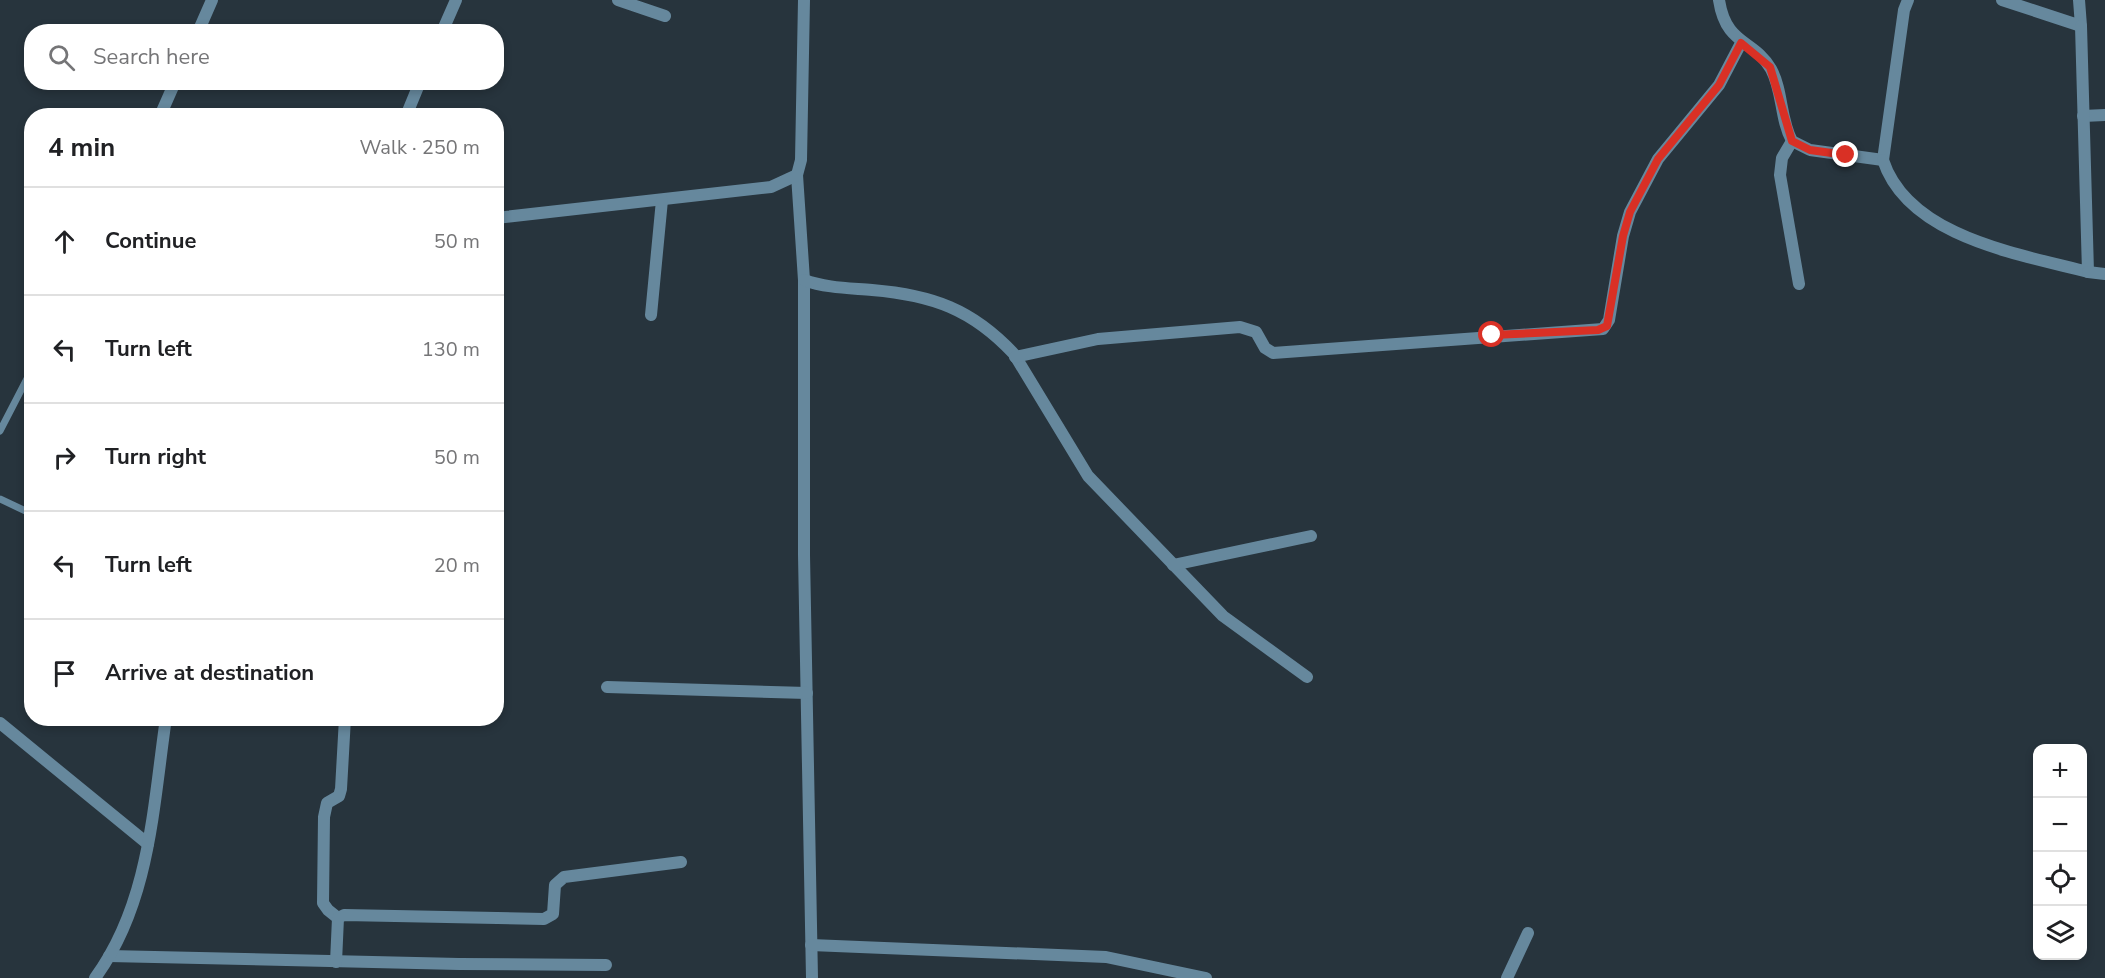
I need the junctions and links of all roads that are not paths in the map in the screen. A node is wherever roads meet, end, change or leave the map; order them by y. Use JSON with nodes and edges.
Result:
{"nodes":[{"id":1,"x":212,"y":0,"type":"edge"},
{"id":2,"x":456,"y":0,"type":"edge"},
{"id":3,"x":618,"y":0,"type":"edge"},
{"id":4,"x":804,"y":0,"type":"edge"},
{"id":5,"x":1719,"y":0,"type":"edge"},
{"id":6,"x":1908,"y":0,"type":"edge"},
{"id":7,"x":2002,"y":0,"type":"edge"},
{"id":8,"x":2079,"y":0,"type":"edge"},
{"id":9,"x":665,"y":16,"type":"dead end"},
{"id":10,"x":202,"y":24,"type":"edge"},
{"id":11,"x":446,"y":24,"type":"edge"},
{"id":12,"x":2081,"y":26,"type":"junction"},
{"id":13,"x":1743,"y":44,"type":"junction"},
{"id":14,"x":171,"y":90,"type":"edge"},
{"id":15,"x":417,"y":90,"type":"edge"},
{"id":16,"x":164,"y":108,"type":"edge"},
{"id":17,"x":409,"y":108,"type":"edge"},
{"id":18,"x":2105,"y":115,"type":"edge"},
{"id":19,"x":2083,"y":116,"type":"junction"},
{"id":20,"x":1792,"y":141,"type":"junction"},
{"id":21,"x":1883,"y":160,"type":"junction"},
{"id":22,"x":797,"y":175,"type":"junction"},
{"id":23,"x":662,"y":200,"type":"junction"},
{"id":24,"x":504,"y":217,"type":"edge"},
{"id":25,"x":2088,"y":272,"type":"junction"},
{"id":26,"x":2105,"y":274,"type":"edge"},
{"id":27,"x":804,"y":280,"type":"junction"},
{"id":28,"x":1799,"y":284,"type":"dead end"},
{"id":29,"x":651,"y":315,"type":"dead end"},
{"id":30,"x":1015,"y":357,"type":"junction"},
{"id":31,"x":24,"y":384,"type":"edge"},
{"id":32,"x":0,"y":430,"type":"edge"},
{"id":33,"x":0,"y":499,"type":"edge"},
{"id":34,"x":24,"y":510,"type":"edge"},
{"id":35,"x":1311,"y":536,"type":"dead end"},
{"id":36,"x":1173,"y":565,"type":"junction"},
{"id":37,"x":1307,"y":677,"type":"dead end"},
{"id":38,"x":607,"y":687,"type":"dead end"},
{"id":39,"x":807,"y":693,"type":"junction"},
{"id":40,"x":0,"y":723,"type":"edge"},
{"id":41,"x":165,"y":726,"type":"edge"},
{"id":42,"x":345,"y":726,"type":"edge"},
{"id":43,"x":148,"y":844,"type":"junction"},
{"id":44,"x":681,"y":862,"type":"dead end"},
{"id":45,"x":338,"y":918,"type":"junction"},
{"id":46,"x":1528,"y":933,"type":"dead end"},
{"id":47,"x":811,"y":945,"type":"junction"},
{"id":48,"x":109,"y":956,"type":"junction"},
{"id":49,"x":336,"y":962,"type":"junction"},
{"id":50,"x":453,"y":964,"type":"junction"},
{"id":51,"x":606,"y":965,"type":"dead end"},
{"id":52,"x":95,"y":978,"type":"edge"},
{"id":53,"x":452,"y":978,"type":"edge"},
{"id":54,"x":812,"y":978,"type":"edge"},
{"id":55,"x":1206,"y":978,"type":"edge"},
{"id":56,"x":1507,"y":978,"type":"edge"}],
"edges":[{"from":1,"to":10,"type":"street"},
{"from":2,"to":11,"type":"street"},
{"from":3,"to":9,"type":"street"},
{"from":4,"to":22,"type":"street"},
{"from":5,"to":13,"type":"street"},
{"from":6,"to":21,"type":"street"},
{"from":7,"to":12,"type":"street"},
{"from":8,"to":12,"type":"street"},
{"from":12,"to":19,"type":"street"},
{"from":13,"to":20,"type":"street"},
{"from":13,"to":30,"type":"street"},
{"from":14,"to":16,"type":"street"},
{"from":15,"to":17,"type":"street"},
{"from":18,"to":19,"type":"street"},
{"from":19,"to":25,"type":"street"},
{"from":20,"to":21,"type":"street"},
{"from":20,"to":28,"type":"street"},
{"from":21,"to":25,"type":"street"},
{"from":22,"to":23,"type":"street"},
{"from":22,"to":27,"type":"street"},
{"from":23,"to":24,"type":"street"},
{"from":23,"to":29,"type":"street"},
{"from":25,"to":26,"type":"street"},
{"from":27,"to":30,"type":"street"},
{"from":27,"to":39,"type":"street"},
{"from":30,"to":36,"type":"street"},
{"from":31,"to":32,"type":"lane"},
{"from":33,"to":34,"type":"lane"},
{"from":35,"to":36,"type":"street"},
{"from":36,"to":37,"type":"street"},
{"from":38,"to":39,"type":"street"},
{"from":39,"to":47,"type":"street"},
{"from":40,"to":43,"type":"street"},
{"from":41,"to":43,"type":"street"},
{"from":42,"to":45,"type":"street"},
{"from":43,"to":48,"type":"street"},
{"from":44,"to":45,"type":"street"},
{"from":45,"to":49,"type":"street"},
{"from":46,"to":56,"type":"street"},
{"from":47,"to":54,"type":"street"},
{"from":47,"to":55,"type":"street"},
{"from":48,"to":49,"type":"street"},
{"from":48,"to":52,"type":"street"},
{"from":49,"to":50,"type":"street"},
{"from":50,"to":51,"type":"street"},
{"from":50,"to":53,"type":"street"}]}
